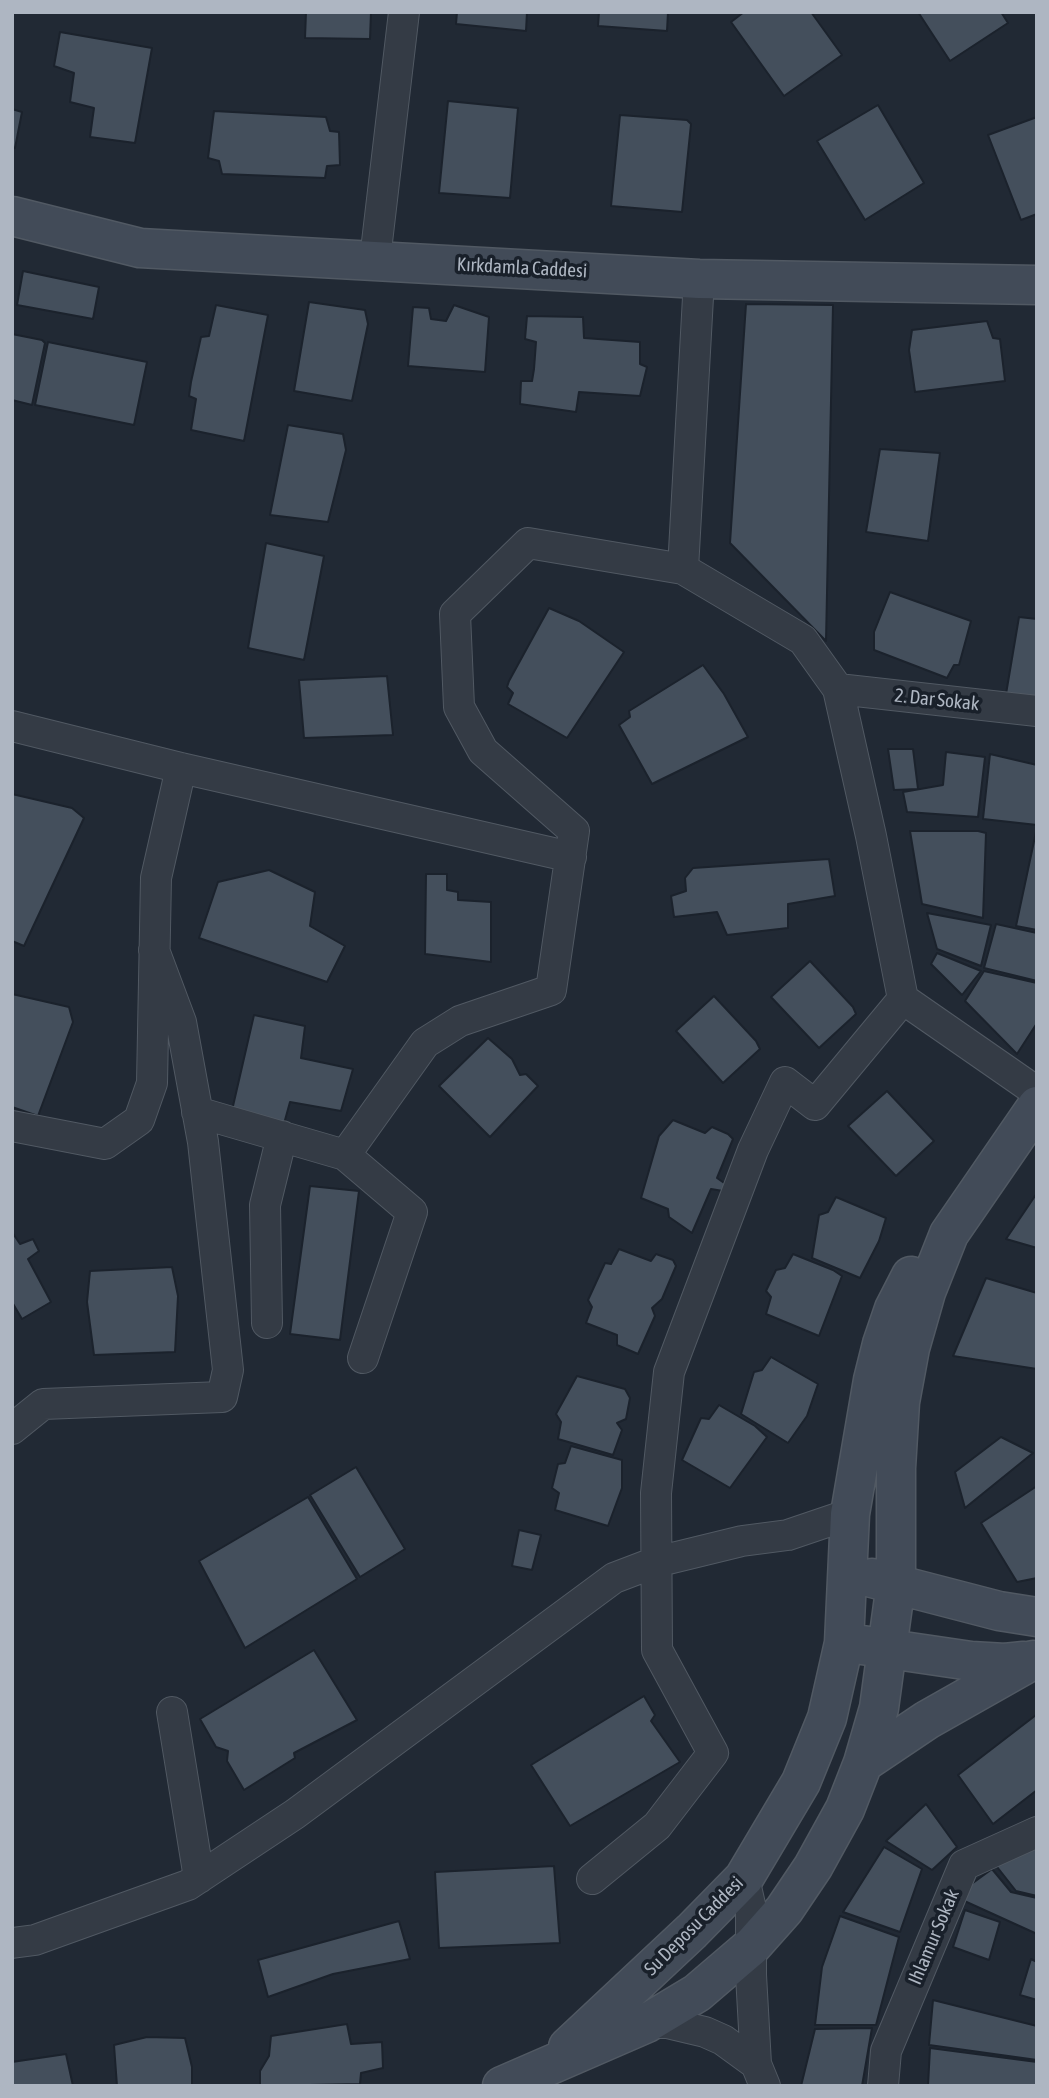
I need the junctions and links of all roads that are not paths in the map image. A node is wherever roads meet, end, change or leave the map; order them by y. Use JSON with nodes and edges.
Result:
{"nodes":[{"id":1,"x":404,"y":12,"type":"edge"},
{"id":2,"x":12,"y":216,"type":"edge"},
{"id":3,"x":375,"y":259,"type":"junction"},
{"id":4,"x":699,"y":279,"type":"junction"},
{"id":5,"x":1037,"y":285,"type":"edge"},
{"id":6,"x":683,"y":569,"type":"junction"},
{"id":7,"x":838,"y":689,"type":"junction"},
{"id":8,"x":1037,"y":711,"type":"edge"},
{"id":9,"x":12,"y":726,"type":"edge"},
{"id":10,"x":181,"y":768,"type":"junction"},
{"id":11,"x":571,"y":857,"type":"junction"},
{"id":12,"x":155,"y":950,"type":"junction"},
{"id":13,"x":903,"y":999,"type":"junction"},
{"id":14,"x":1037,"y":1092,"type":"edge"},
{"id":15,"x":1037,"y":1106,"type":"edge"},
{"id":16,"x":197,"y":1112,"type":"junction"},
{"id":17,"x":12,"y":1126,"type":"edge"},
{"id":18,"x":282,"y":1136,"type":"junction"},
{"id":19,"x":345,"y":1155,"type":"junction"},
{"id":20,"x":949,"y":1234,"type":"junction"},
{"id":21,"x":267,"y":1323,"type":"dead end"},
{"id":22,"x":363,"y":1358,"type":"dead end"},
{"id":23,"x":12,"y":1429,"type":"edge"},
{"id":24,"x":850,"y":1514,"type":"junction"},
{"id":25,"x":656,"y":1562,"type":"junction"},
{"id":26,"x":848,"y":1574,"type":"junction"},
{"id":27,"x":896,"y":1583,"type":"junction"},
{"id":28,"x":1037,"y":1617,"type":"edge"},
{"id":29,"x":845,"y":1643,"type":"junction"},
{"id":30,"x":888,"y":1647,"type":"junction"},
{"id":31,"x":1035,"y":1660,"type":"edge"},
{"id":32,"x":172,"y":1712,"type":"dead end"},
{"id":33,"x":863,"y":1763,"type":"junction"},
{"id":34,"x":1037,"y":1832,"type":"edge"},
{"id":35,"x":199,"y":1878,"type":"junction"},
{"id":36,"x":744,"y":1878,"type":"junction"},
{"id":37,"x":592,"y":1880,"type":"dead end"},
{"id":38,"x":12,"y":1943,"type":"edge"},
{"id":39,"x":752,"y":1946,"type":"junction"},
{"id":40,"x":647,"y":2023,"type":"junction"},
{"id":41,"x":549,"y":2064,"type":"junction"},
{"id":42,"x":760,"y":2075,"type":"edge"},
{"id":43,"x":502,"y":2086,"type":"edge"},
{"id":44,"x":883,"y":2086,"type":"edge"}],
"edges":[{"from":1,"to":3,"type":"street"},
{"from":2,"to":3,"type":"street","name":"Kırkdamla Caddesi"},
{"from":3,"to":4,"type":"street","name":"Kırkdamla Caddesi"},
{"from":4,"to":5,"type":"street","name":"Kırkdamla Caddesi"},
{"from":4,"to":6,"type":"street"},
{"from":6,"to":7,"type":"street"},
{"from":6,"to":11,"type":"street"},
{"from":7,"to":8,"type":"street","name":"2. Dar Sokak"},
{"from":7,"to":13,"type":"street"},
{"from":9,"to":10,"type":"street"},
{"from":10,"to":11,"type":"street"},
{"from":10,"to":12,"type":"street"},
{"from":11,"to":19,"type":"street"},
{"from":12,"to":16,"type":"street"},
{"from":12,"to":17,"type":"street"},
{"from":13,"to":14,"type":"street"},
{"from":13,"to":25,"type":"street"},
{"from":15,"to":20,"type":"street"},
{"from":16,"to":18,"type":"street"},
{"from":16,"to":23,"type":"street"},
{"from":18,"to":19,"type":"street"},
{"from":18,"to":21,"type":"street"},
{"from":19,"to":22,"type":"street"},
{"from":20,"to":24,"type":"street","name":"Su Deposu Caddesi"},
{"from":20,"to":27,"type":"street","name":"Su Deposu Caddesi"},
{"from":24,"to":25,"type":"street"},
{"from":24,"to":26,"type":"street","name":"Su Deposu Caddesi"},
{"from":25,"to":35,"type":"street"},
{"from":25,"to":37,"type":"street"},
{"from":26,"to":27,"type":"street"},
{"from":26,"to":29,"type":"street","name":"Su Deposu Caddesi"},
{"from":27,"to":28,"type":"street"},
{"from":27,"to":30,"type":"street","name":"Su Deposu Caddesi"},
{"from":29,"to":30,"type":"street"},
{"from":29,"to":36,"type":"street","name":"Su Deposu Caddesi"},
{"from":30,"to":31,"type":"street"},
{"from":30,"to":33,"type":"street","name":"Su Deposu Caddesi"},
{"from":31,"to":33,"type":"street"},
{"from":32,"to":35,"type":"street"},
{"from":33,"to":39,"type":"street","name":"Su Deposu Caddesi"},
{"from":34,"to":44,"type":"street","name":"Ihlamur Sokak"},
{"from":35,"to":38,"type":"street"},
{"from":36,"to":39,"type":"street"},
{"from":36,"to":41,"type":"street","name":"Su Deposu Caddesi"},
{"from":39,"to":40,"type":"street","name":"Su Deposu Caddesi"},
{"from":39,"to":42,"type":"street"},
{"from":40,"to":41,"type":"street","name":"Su Deposu Caddesi"},
{"from":40,"to":42,"type":"street"},
{"from":41,"to":43,"type":"street","name":"Su Deposu Caddesi"}]}
